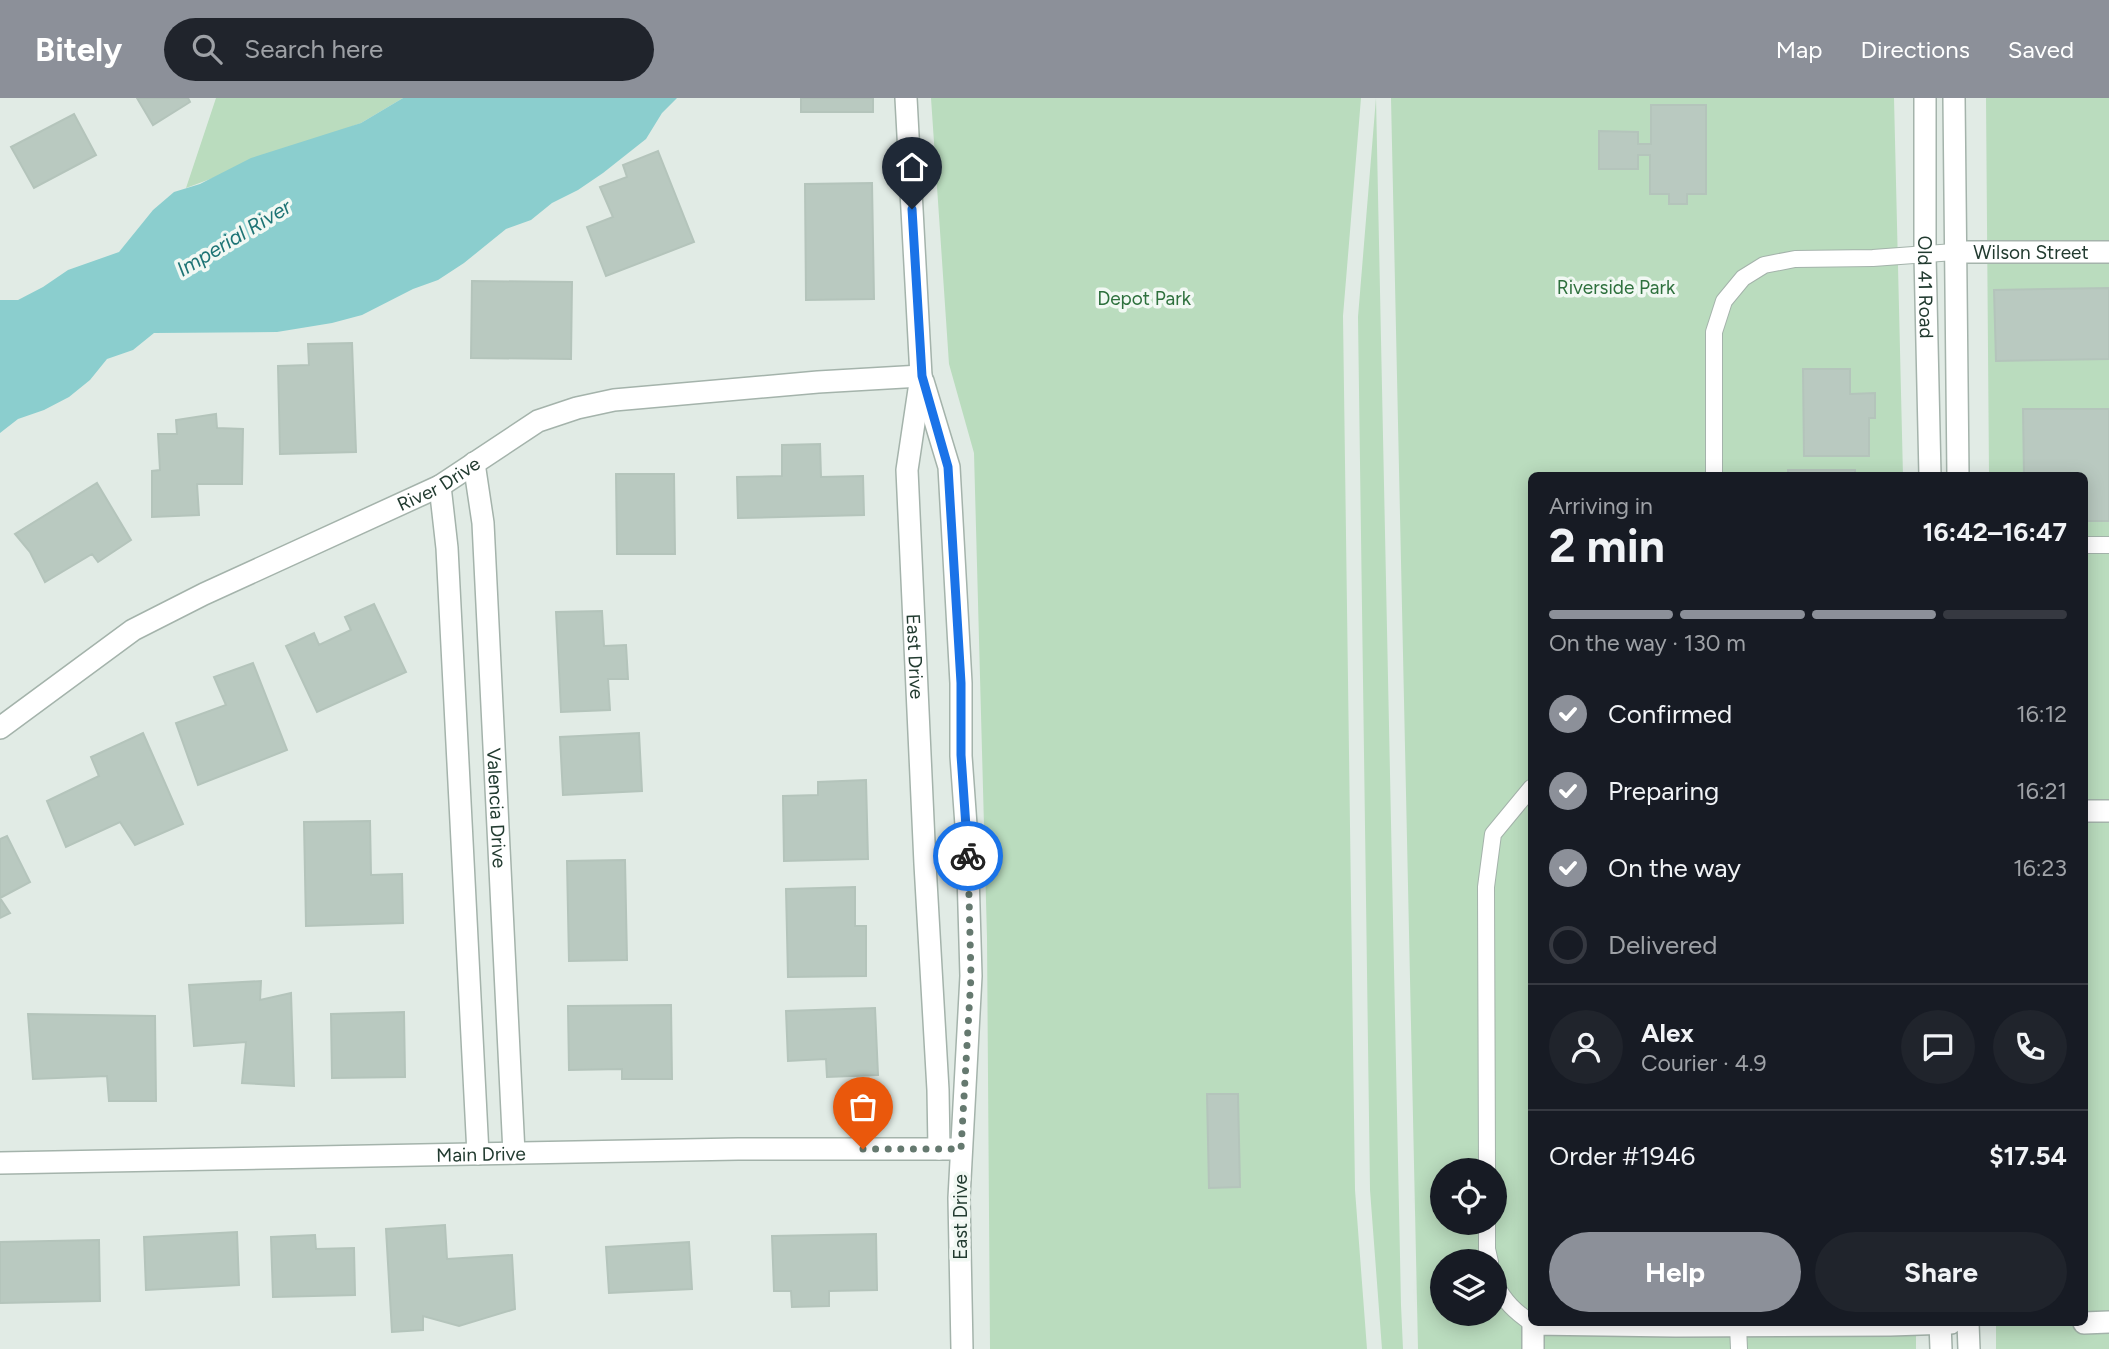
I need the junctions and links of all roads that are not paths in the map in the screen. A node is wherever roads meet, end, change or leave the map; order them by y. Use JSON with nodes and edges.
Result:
{"nodes":[{"id":1,"x":906,"y":98,"type":"edge"},
{"id":2,"x":1925,"y":98,"type":"edge"},
{"id":3,"x":1954,"y":98,"type":"edge"},
{"id":4,"x":1955,"y":252,"type":"junction"},
{"id":5,"x":2109,"y":252,"type":"edge"},
{"id":6,"x":1925,"y":255,"type":"junction"},
{"id":7,"x":922,"y":376,"type":"junction"},
{"id":8,"x":474,"y":463,"type":"junction"},
{"id":9,"x":1714,"y":472,"type":"edge"},
{"id":10,"x":1930,"y":472,"type":"edge"},
{"id":11,"x":1958,"y":472,"type":"edge"},
{"id":12,"x":440,"y":486,"type":"junction"},
{"id":13,"x":2088,"y":545,"type":"edge"},
{"id":14,"x":2109,"y":545,"type":"edge"},
{"id":15,"x":0,"y":728,"type":"edge"},
{"id":16,"x":1528,"y":792,"type":"edge"},
{"id":17,"x":2088,"y":811,"type":"edge"},
{"id":18,"x":2109,"y":811,"type":"edge"},
{"id":19,"x":939,"y":1149,"type":"junction"},
{"id":20,"x":961,"y":1149,"type":"junction"},
{"id":21,"x":514,"y":1153,"type":"junction"},
{"id":22,"x":478,"y":1154,"type":"junction"},
{"id":23,"x":1487,"y":1158,"type":"edge"},
{"id":24,"x":0,"y":1163,"type":"edge"},
{"id":25,"x":1507,"y":1303,"type":"edge"},
{"id":26,"x":1528,"y":1320,"type":"edge"},
{"id":27,"x":2088,"y":1322,"type":"edge"},
{"id":28,"x":2109,"y":1322,"type":"edge"},
{"id":29,"x":1533,"y":1326,"type":"edge"},
{"id":30,"x":1738,"y":1326,"type":"edge"},
{"id":31,"x":1940,"y":1326,"type":"edge"},
{"id":32,"x":1968,"y":1326,"type":"edge"},
{"id":33,"x":962,"y":1349,"type":"edge"},
{"id":34,"x":1533,"y":1349,"type":"edge"},
{"id":35,"x":1739,"y":1349,"type":"edge"},
{"id":36,"x":1941,"y":1349,"type":"edge"},
{"id":37,"x":1969,"y":1349,"type":"edge"}],
"edges":[{"from":1,"to":7,"type":"street","name":"East Drive"},
{"from":2,"to":6,"type":"street","name":"Old 41 Road"},
{"from":3,"to":4,"type":"street","name":"Old 41 Road"},
{"from":4,"to":5,"type":"street","name":"Wilson Street"},
{"from":4,"to":6,"type":"lane"},
{"from":4,"to":11,"type":"street","name":"Old 41 Road"},
{"from":6,"to":9,"type":"lane"},
{"from":6,"to":10,"type":"street","name":"Old 41 Road"},
{"from":7,"to":8,"type":"street","name":"River Drive"},
{"from":7,"to":19,"type":"street","name":"East Drive"},
{"from":7,"to":20,"type":"street","name":"East Drive"},
{"from":8,"to":12,"type":"street","name":"River Drive"},
{"from":8,"to":21,"type":"street","name":"Valencia Drive"},
{"from":12,"to":15,"type":"street","name":"River Drive"},
{"from":12,"to":22,"type":"street","name":"Valencia Drive"},
{"from":13,"to":14,"type":"lane"},
{"from":16,"to":23,"type":"lane"},
{"from":17,"to":18,"type":"street"},
{"from":19,"to":20,"type":"street","name":"Main Drive"},
{"from":19,"to":21,"type":"street","name":"Main Drive"},
{"from":20,"to":33,"type":"street","name":"East Drive"},
{"from":21,"to":22,"type":"street","name":"Main Drive"},
{"from":22,"to":24,"type":"street","name":"Main Drive"},
{"from":25,"to":26,"type":"lane"},
{"from":27,"to":28,"type":"street"},
{"from":29,"to":34,"type":"street"},
{"from":30,"to":35,"type":"lane"},
{"from":31,"to":36,"type":"street"},
{"from":32,"to":37,"type":"street"}]}
